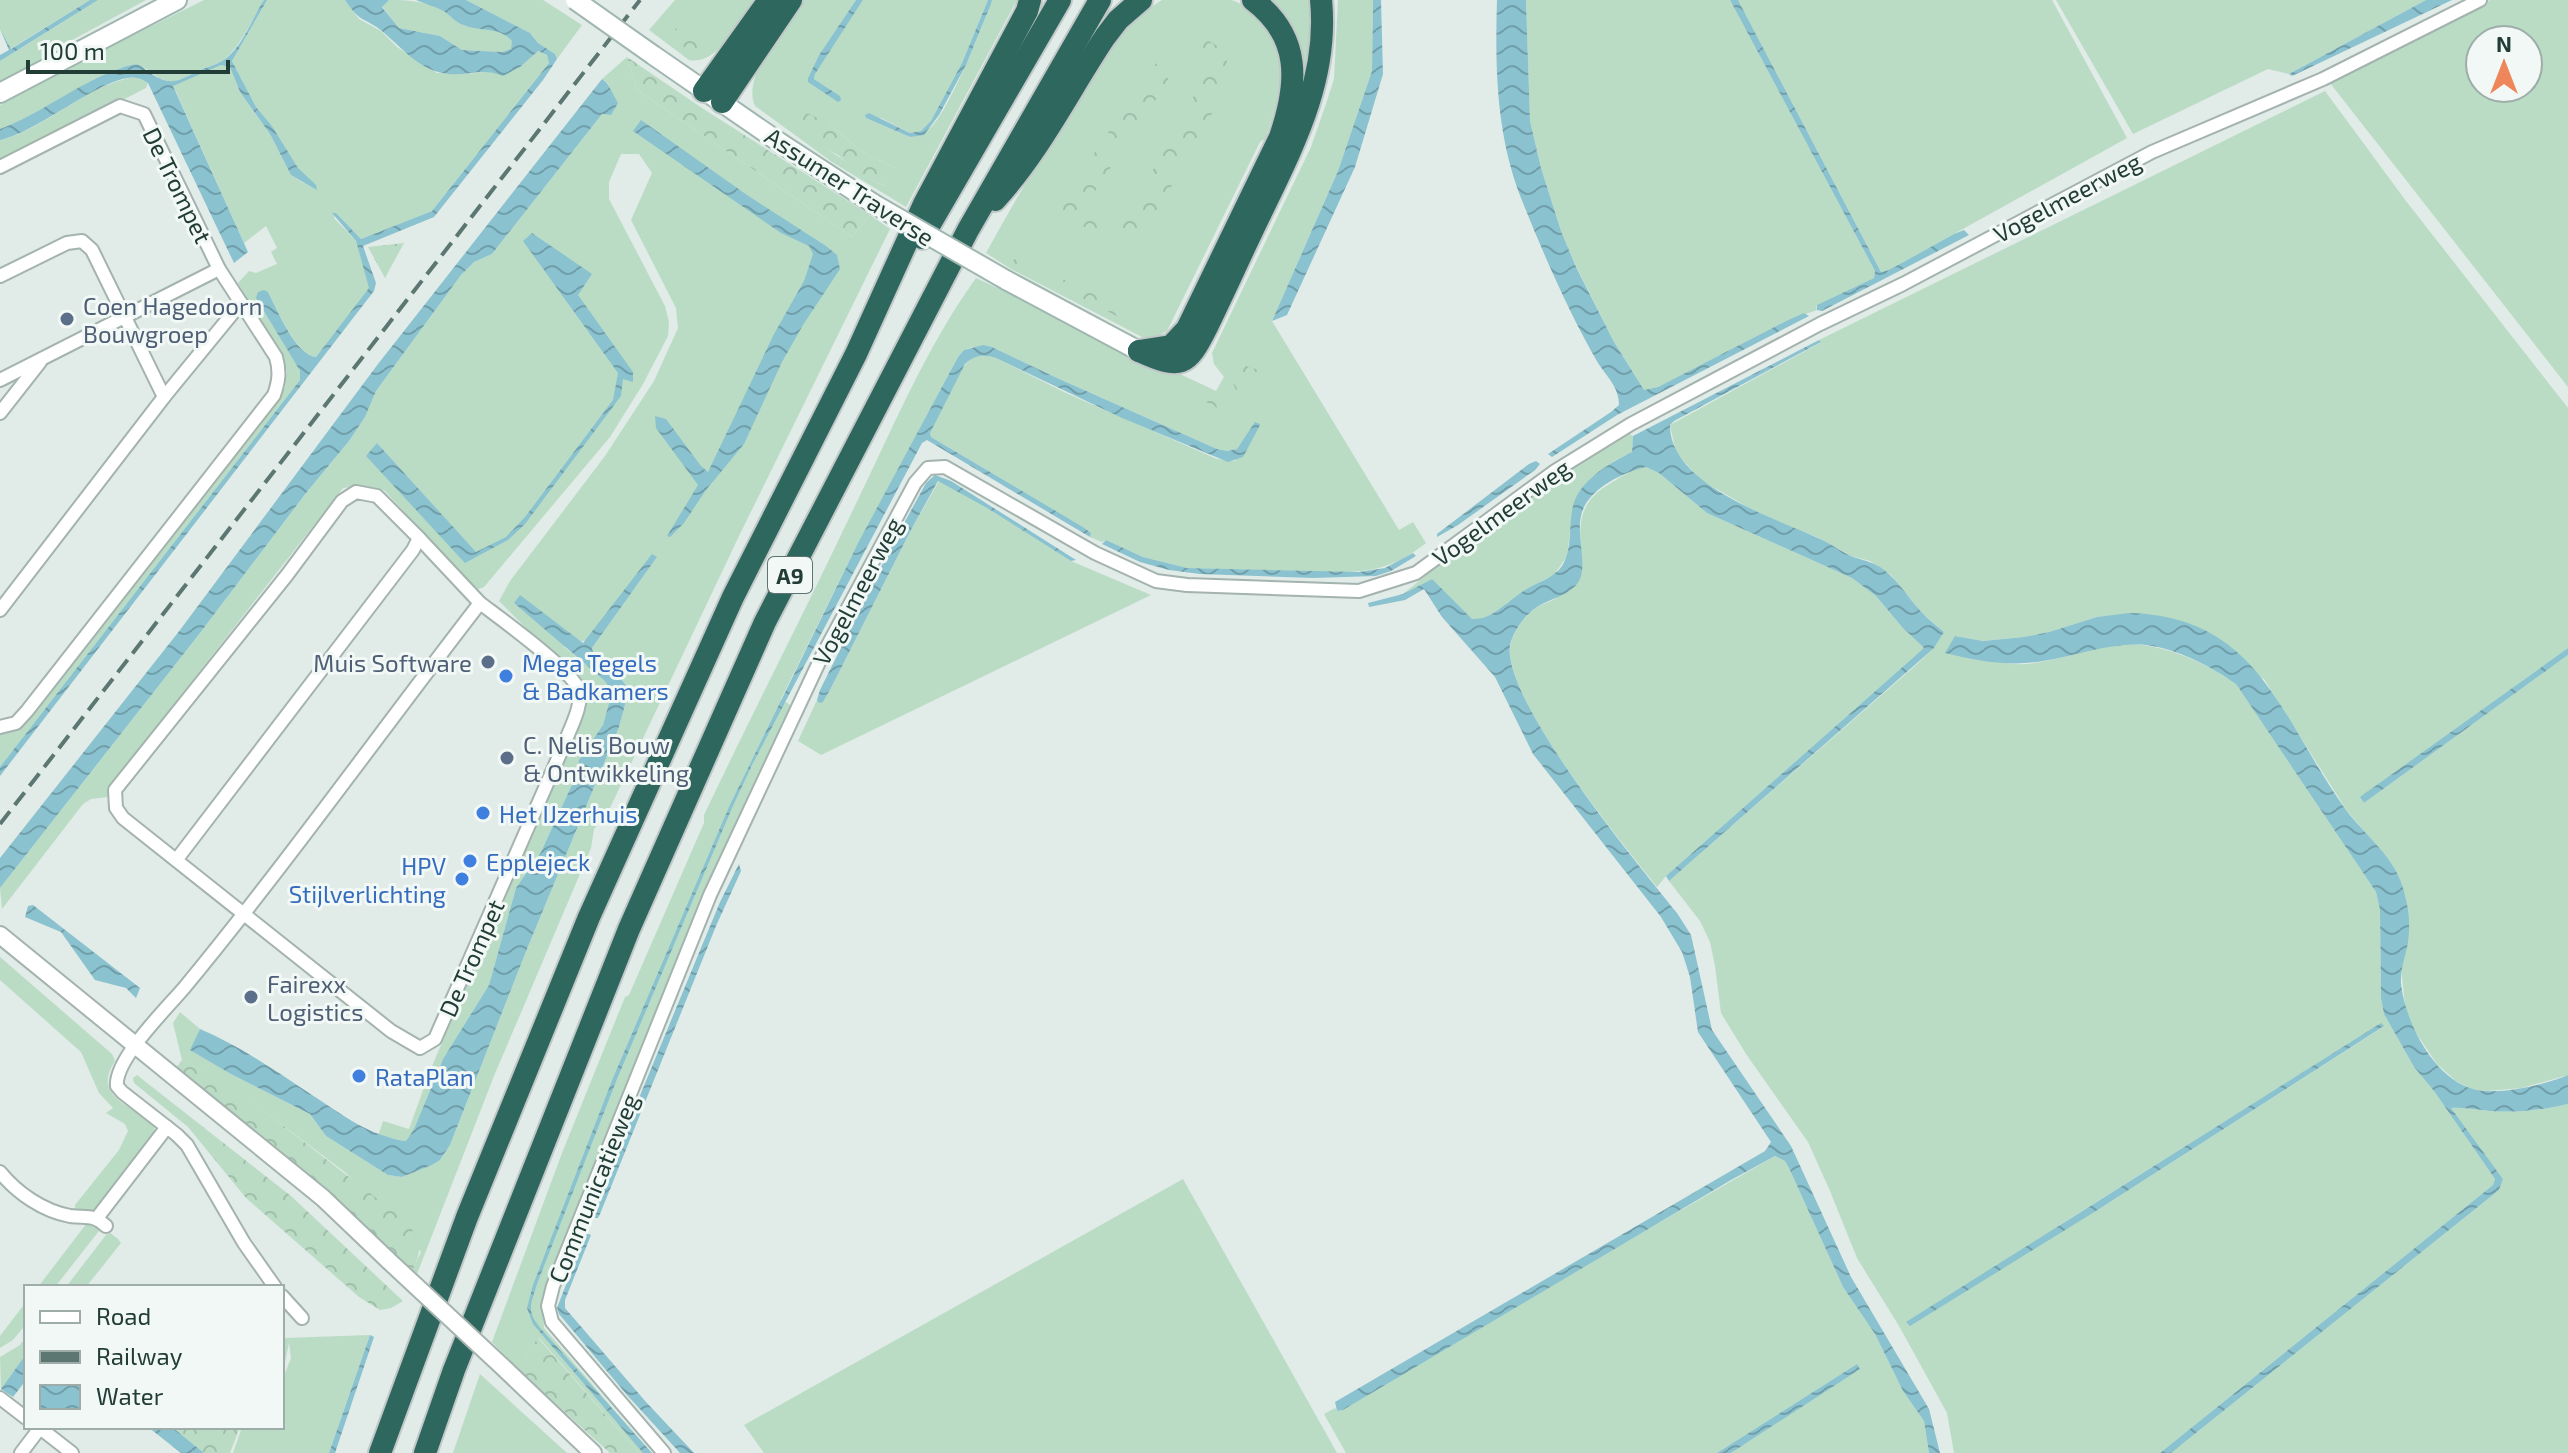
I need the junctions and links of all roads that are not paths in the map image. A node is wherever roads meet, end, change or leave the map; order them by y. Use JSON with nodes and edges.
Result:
{"nodes":[{"id":1,"x":177,"y":0,"type":"edge"},
{"id":2,"x":575,"y":0,"type":"edge"},
{"id":3,"x":769,"y":0,"type":"edge"},
{"id":4,"x":791,"y":0,"type":"edge"},
{"id":5,"x":1030,"y":0,"type":"edge"},
{"id":6,"x":1060,"y":0,"type":"edge"},
{"id":7,"x":1100,"y":0,"type":"edge"},
{"id":8,"x":1141,"y":0,"type":"edge"},
{"id":9,"x":1253,"y":0,"type":"edge"},
{"id":10,"x":1321,"y":0,"type":"edge"},
{"id":11,"x":2480,"y":0,"type":"edge"},
{"id":12,"x":0,"y":93,"type":"edge"},
{"id":13,"x":713,"y":96,"type":"junction"},
{"id":14,"x":0,"y":167,"type":"edge"},
{"id":15,"x":968,"y":230,"type":"junction"},
{"id":16,"x":219,"y":269,"type":"junction"},
{"id":17,"x":0,"y":276,"type":"edge"},
{"id":18,"x":241,"y":303,"type":"junction"},
{"id":19,"x":124,"y":317,"type":"junction"},
{"id":20,"x":1139,"y":351,"type":"junction"},
{"id":21,"x":856,"y":354,"type":"junction"},
{"id":22,"x":44,"y":358,"type":"junction"},
{"id":23,"x":0,"y":380,"type":"edge"},
{"id":24,"x":164,"y":397,"type":"junction"},
{"id":25,"x":0,"y":413,"type":"edge"},
{"id":26,"x":419,"y":538,"type":"junction"},
{"id":27,"x":480,"y":603,"type":"junction"},
{"id":28,"x":0,"y":610,"type":"edge"},
{"id":29,"x":0,"y":727,"type":"edge"},
{"id":30,"x":177,"y":859,"type":"junction"},
{"id":31,"x":710,"y":895,"type":"joint"},
{"id":32,"x":245,"y":914,"type":"junction"},
{"id":33,"x":0,"y":935,"type":"edge"},
{"id":34,"x":135,"y":1045,"type":"junction"},
{"id":35,"x":167,"y":1127,"type":"junction"},
{"id":36,"x":0,"y":1172,"type":"edge"},
{"id":37,"x":274,"y":1285,"type":"edge"},
{"id":38,"x":284,"y":1298,"type":"edge"},
{"id":39,"x":302,"y":1318,"type":"dead end"},
{"id":40,"x":454,"y":1370,"type":"junction"},
{"id":41,"x":0,"y":1398,"type":"edge"},
{"id":42,"x":24,"y":1416,"type":"edge"},
{"id":43,"x":38,"y":1429,"type":"edge"},
{"id":44,"x":40,"y":1429,"type":"edge"},
{"id":45,"x":21,"y":1453,"type":"edge"},
{"id":46,"x":72,"y":1453,"type":"edge"},
{"id":47,"x":380,"y":1453,"type":"edge"},
{"id":48,"x":425,"y":1453,"type":"edge"},
{"id":49,"x":441,"y":1453,"type":"edge"},
{"id":50,"x":593,"y":1453,"type":"edge"},
{"id":51,"x":664,"y":1453,"type":"edge"}],
"edges":[{"from":1,"to":12,"type":"main road"},
{"from":2,"to":13,"type":"main road","name":"Assumer Traverse","bridge":true},
{"from":3,"to":13,"type":"highway"},
{"from":4,"to":13,"type":"highway"},
{"from":5,"to":21,"type":"highway","number":"A9"},
{"from":6,"to":21,"type":"highway","number":"A9"},
{"from":7,"to":15,"type":"highway","number":"A9"},
{"from":8,"to":15,"type":"highway","number":"A9"},
{"from":9,"to":20,"type":"highway"},
{"from":10,"to":20,"type":"highway"},
{"from":11,"to":31,"type":"street","name":"Vogelmeerweg"},
{"from":13,"to":20,"type":"main road","name":"Assumer Traverse","bridge":true},
{"from":14,"to":16,"type":"street","name":"De Trompet"},
{"from":15,"to":40,"type":"highway","number":"A9"},
{"from":16,"to":18,"type":"street","name":"De Trompet"},
{"from":16,"to":19,"type":"street","name":"De Trompet"},
{"from":17,"to":19,"type":"street"},
{"from":18,"to":24,"type":"street"},
{"from":18,"to":29,"type":"street","name":"De Trompet"},
{"from":19,"to":22,"type":"street","name":"De Trompet"},
{"from":19,"to":24,"type":"street"},
{"from":21,"to":47,"type":"highway","number":"A9"},
{"from":22,"to":23,"type":"street","name":"De Trompet"},
{"from":22,"to":25,"type":"street","name":"De Trompet"},
{"from":24,"to":28,"type":"street"},
{"from":26,"to":27,"type":"street","name":"De Trompet"},
{"from":26,"to":30,"type":"street"},
{"from":26,"to":30,"type":"street","name":"De Trompet"},
{"from":27,"to":32,"type":"street"},
{"from":27,"to":32,"type":"street","name":"De Trompet"},
{"from":30,"to":32,"type":"street","name":"De Trompet"},
{"from":31,"to":51,"type":"street","name":"Communicatieweg"},
{"from":32,"to":34,"type":"street"},
{"from":33,"to":34,"type":"street"},
{"from":34,"to":35,"type":"street"},
{"from":34,"to":50,"type":"street","bridge":true},
{"from":35,"to":36,"type":"street"},
{"from":35,"to":37,"type":"street"},
{"from":38,"to":39,"type":"street"},
{"from":40,"to":48,"type":"highway","number":"A9"},
{"from":40,"to":49,"type":"highway","number":"A9"},
{"from":41,"to":42,"type":"street"},
{"from":43,"to":45,"type":"street"},
{"from":44,"to":46,"type":"street"}]}
